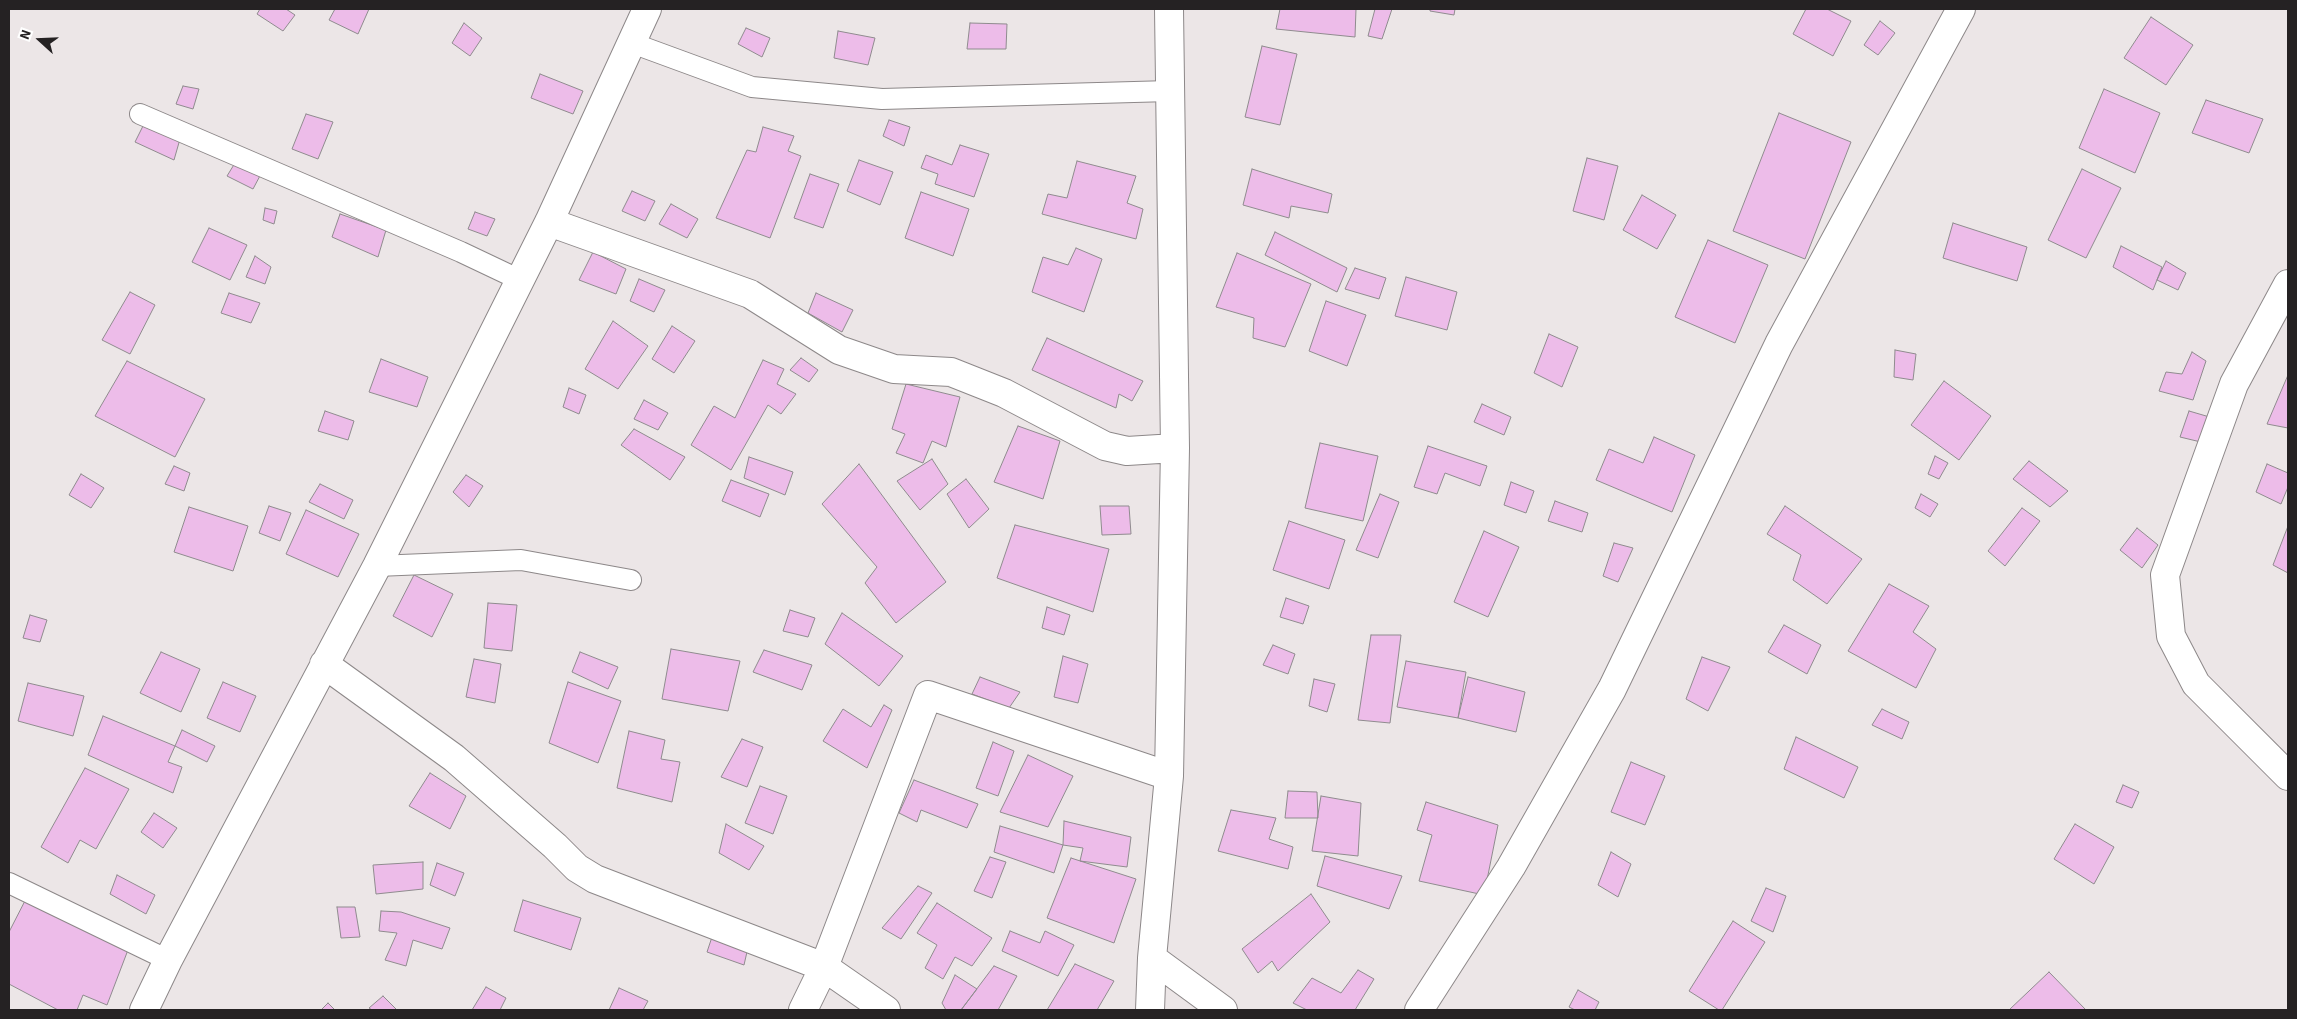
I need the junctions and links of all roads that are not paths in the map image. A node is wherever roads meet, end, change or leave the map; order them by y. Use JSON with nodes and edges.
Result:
{"nodes":[{"id":1,"x":648,"y":9,"type":"edge"},
{"id":2,"x":1169,"y":9,"type":"edge"},
{"id":3,"x":1961,"y":9,"type":"edge"},
{"id":4,"x":632,"y":43,"type":"junction"},
{"id":5,"x":1170,"y":91,"type":"junction"},
{"id":6,"x":140,"y":114,"type":"dead end"},
{"id":7,"x":550,"y":222,"type":"junction"},
{"id":8,"x":520,"y":280,"type":"junction"},
{"id":9,"x":2288,"y":284,"type":"edge"},
{"id":10,"x":1175,"y":448,"type":"junction"},
{"id":11,"x":377,"y":566,"type":"junction"},
{"id":12,"x":631,"y":580,"type":"dead end"},
{"id":13,"x":324,"y":664,"type":"junction"},
{"id":14,"x":1169,"y":776,"type":"junction"},
{"id":15,"x":2288,"y":776,"type":"edge"},
{"id":16,"x":9,"y":884,"type":"edge"},
{"id":17,"x":1152,"y":958,"type":"junction"},
{"id":18,"x":168,"y":960,"type":"junction"},
{"id":19,"x":824,"y":967,"type":"junction"},
{"id":20,"x":144,"y":1010,"type":"edge"},
{"id":21,"x":803,"y":1010,"type":"edge"},
{"id":22,"x":886,"y":1010,"type":"edge"},
{"id":23,"x":1150,"y":1010,"type":"edge"},
{"id":24,"x":1223,"y":1010,"type":"edge"},
{"id":25,"x":1419,"y":1010,"type":"edge"}],
"edges":[{"from":1,"to":4,"type":"street"},
{"from":2,"to":5,"type":"street"},
{"from":3,"to":25,"type":"street"},
{"from":4,"to":5,"type":"lane"},
{"from":4,"to":7,"type":"street"},
{"from":5,"to":10,"type":"street"},
{"from":6,"to":8,"type":"lane"},
{"from":7,"to":8,"type":"street"},
{"from":7,"to":10,"type":"street"},
{"from":8,"to":11,"type":"street"},
{"from":9,"to":15,"type":"street"},
{"from":10,"to":14,"type":"street"},
{"from":11,"to":12,"type":"lane"},
{"from":11,"to":13,"type":"street"},
{"from":13,"to":18,"type":"street"},
{"from":13,"to":19,"type":"street"},
{"from":14,"to":17,"type":"street"},
{"from":14,"to":19,"type":"street"},
{"from":16,"to":18,"type":"lane"},
{"from":17,"to":23,"type":"street"},
{"from":17,"to":24,"type":"street"},
{"from":18,"to":20,"type":"street"},
{"from":19,"to":21,"type":"street"},
{"from":19,"to":22,"type":"street"}]}
